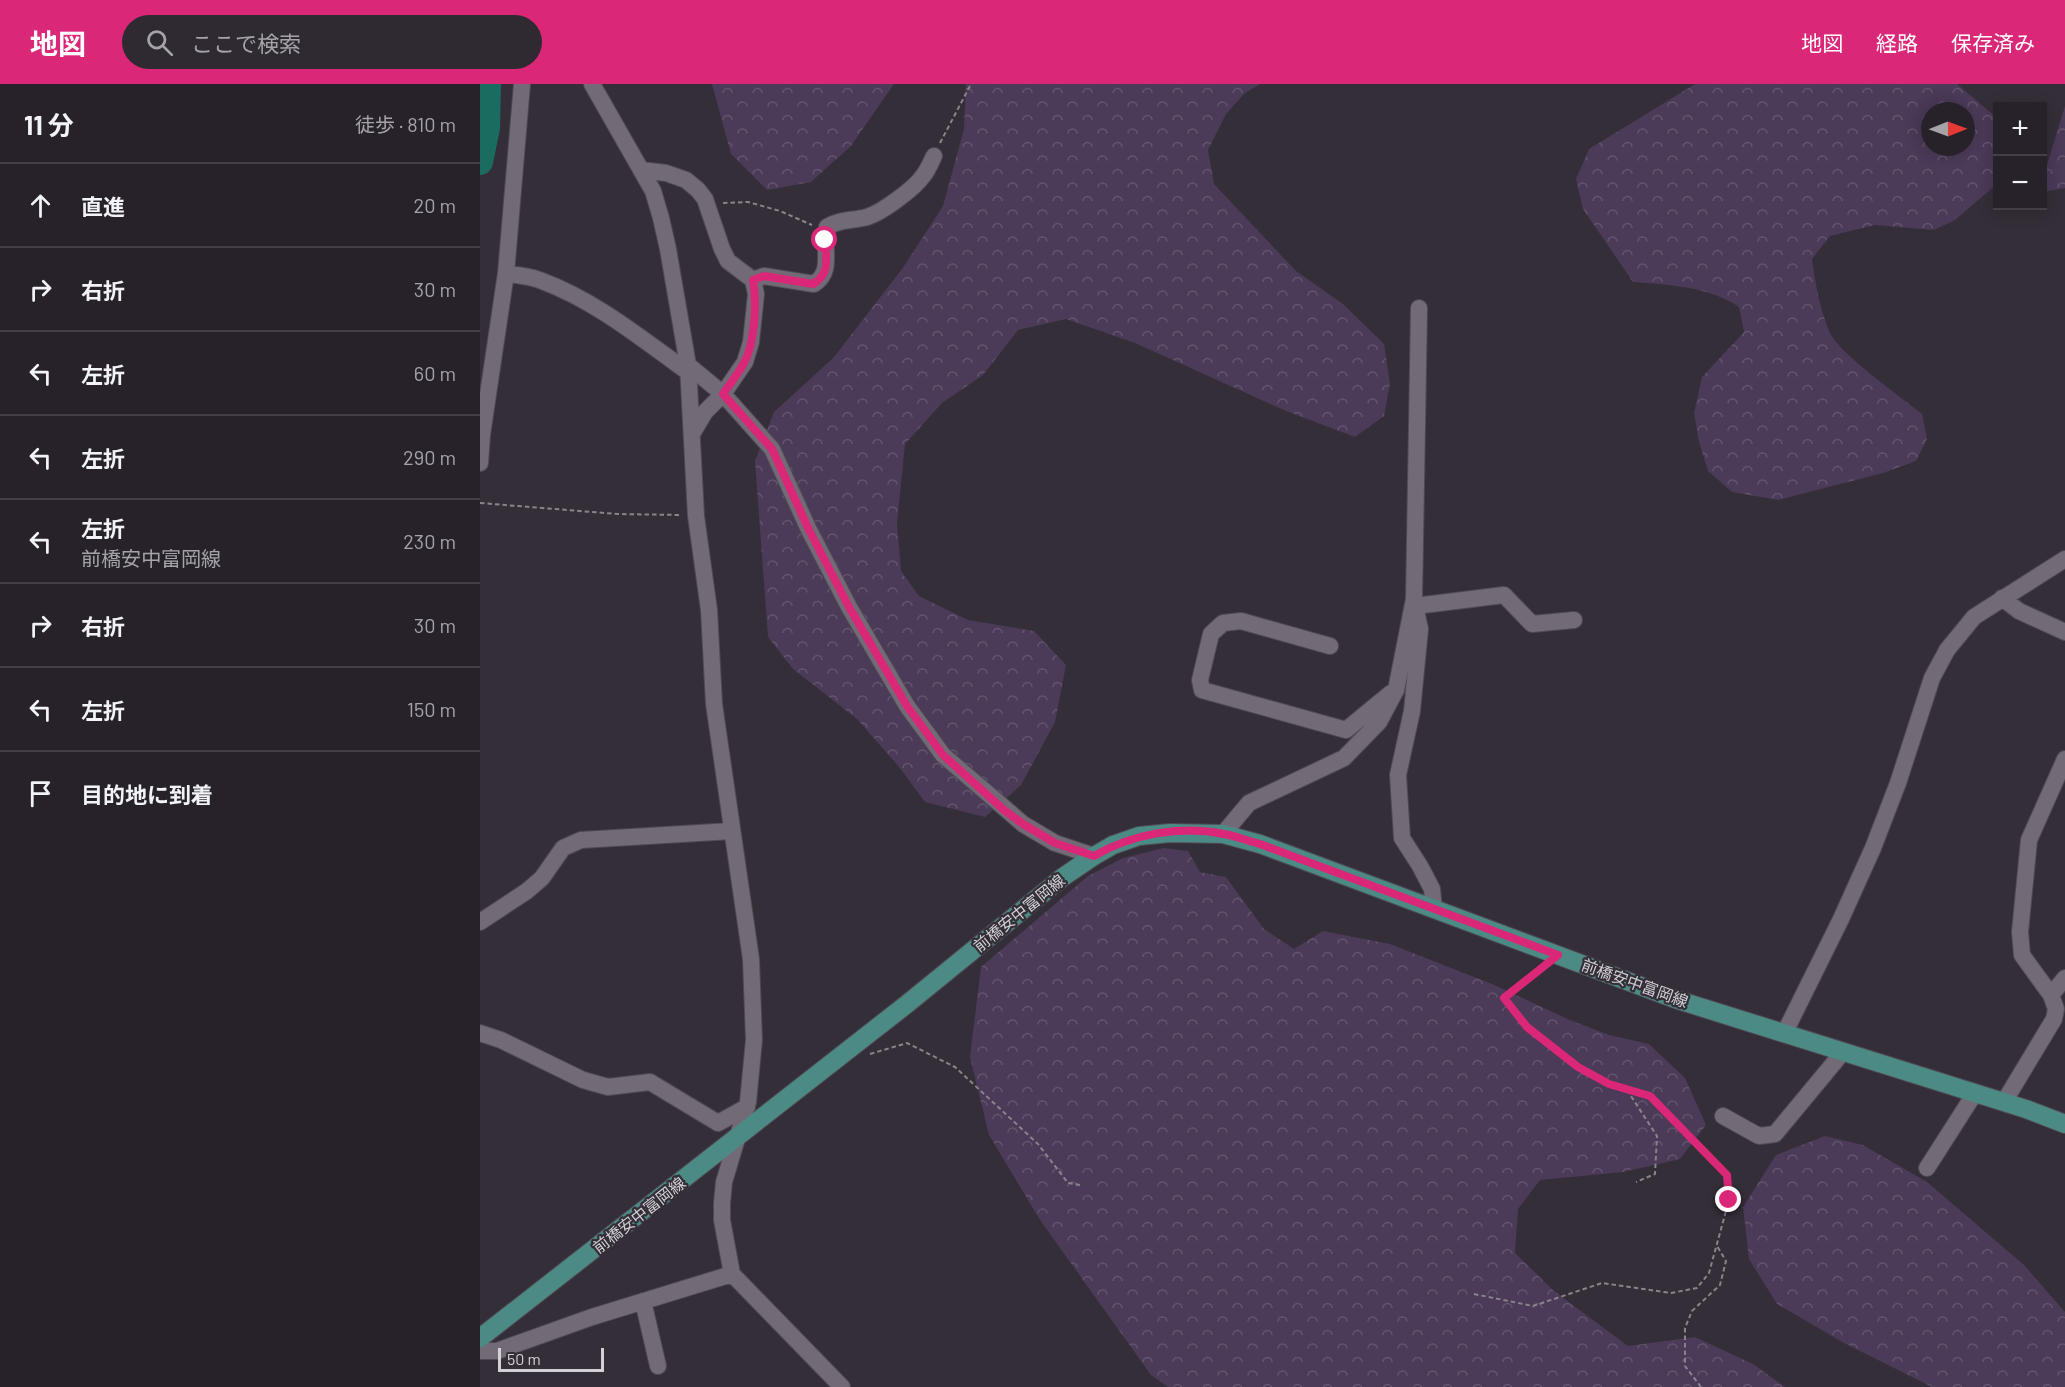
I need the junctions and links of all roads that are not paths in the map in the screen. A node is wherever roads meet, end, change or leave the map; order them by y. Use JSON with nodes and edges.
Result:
{"nodes":[{"id":1,"x":522,"y":84,"type":"edge"},
{"id":2,"x":592,"y":84,"type":"edge"},
{"id":3,"x":934,"y":156,"type":"road end"},
{"id":4,"x":641,"y":170,"type":"junction"},
{"id":5,"x":506,"y":273,"type":"junction"},
{"id":6,"x":753,"y":280,"type":"junction"},
{"id":7,"x":1419,"y":308,"type":"dead end"},
{"id":8,"x":688,"y":368,"type":"junction"},
{"id":9,"x":723,"y":394,"type":"junction"},
{"id":10,"x":692,"y":434,"type":"junction"},
{"id":11,"x":480,"y":463,"type":"edge"},
{"id":12,"x":2065,"y":559,"type":"edge"},
{"id":13,"x":2002,"y":598,"type":"junction"},
{"id":14,"x":1414,"y":603,"type":"junction"},
{"id":15,"x":1574,"y":620,"type":"dead end"},
{"id":16,"x":2065,"y":632,"type":"edge"},
{"id":17,"x":1330,"y":646,"type":"dead end"},
{"id":18,"x":1396,"y":690,"type":"junction"},
{"id":19,"x":2065,"y":759,"type":"edge"},
{"id":20,"x":732,"y":831,"type":"junction"},
{"id":21,"x":1223,"y":834,"type":"junction"},
{"id":22,"x":1094,"y":856,"type":"junction"},
{"id":23,"x":1434,"y":909,"type":"junction"},
{"id":24,"x":480,"y":922,"type":"edge"},
{"id":25,"x":2065,"y":978,"type":"edge"},
{"id":26,"x":2057,"y":1006,"type":"edge"},
{"id":27,"x":480,"y":1034,"type":"edge"},
{"id":28,"x":1785,"y":1034,"type":"junction"},
{"id":29,"x":1843,"y":1052,"type":"junction"},
{"id":30,"x":1975,"y":1093,"type":"junction"},
{"id":31,"x":2004,"y":1102,"type":"junction"},
{"id":32,"x":747,"y":1107,"type":"junction"},
{"id":33,"x":1723,"y":1116,"type":"dead end"},
{"id":34,"x":2065,"y":1124,"type":"edge"},
{"id":35,"x":739,"y":1136,"type":"junction"},
{"id":36,"x":1927,"y":1168,"type":"dead end"},
{"id":37,"x":732,"y":1274,"type":"junction"},
{"id":38,"x":643,"y":1301,"type":"junction"},
{"id":39,"x":480,"y":1338,"type":"edge"},
{"id":40,"x":480,"y":1351,"type":"edge"},
{"id":41,"x":658,"y":1366,"type":"dead end"},
{"id":42,"x":842,"y":1387,"type":"edge"}],
"edges":[{"from":1,"to":5,"type":"street"},
{"from":2,"to":4,"type":"street"},
{"from":3,"to":6,"type":"street"},
{"from":4,"to":6,"type":"street"},
{"from":4,"to":8,"type":"street"},
{"from":5,"to":8,"type":"street"},
{"from":5,"to":11,"type":"street"},
{"from":6,"to":9,"type":"street"},
{"from":7,"to":14,"type":"street"},
{"from":8,"to":9,"type":"street"},
{"from":8,"to":10,"type":"street"},
{"from":9,"to":10,"type":"street"},
{"from":9,"to":22,"type":"street"},
{"from":10,"to":20,"type":"street"},
{"from":12,"to":13,"type":"street"},
{"from":13,"to":16,"type":"street"},
{"from":13,"to":28,"type":"street"},
{"from":14,"to":15,"type":"street"},
{"from":14,"to":18,"type":"street"},
{"from":14,"to":23,"type":"street"},
{"from":17,"to":18,"type":"street"},
{"from":18,"to":21,"type":"street"},
{"from":19,"to":26,"type":"street"},
{"from":20,"to":24,"type":"street"},
{"from":20,"to":32,"type":"street"},
{"from":21,"to":22,"type":"main road","name":"前橋安中富岡線"},
{"from":21,"to":23,"type":"main road","name":"前橋安中富岡線"},
{"from":22,"to":35,"type":"main road","name":"前橋安中富岡線"},
{"from":23,"to":28,"type":"main road","name":"前橋安中富岡線"},
{"from":25,"to":26,"type":"street"},
{"from":26,"to":31,"type":"street"},
{"from":27,"to":32,"type":"street"},
{"from":28,"to":29,"type":"main road","name":"前橋安中富岡線"},
{"from":29,"to":30,"type":"main road","name":"前橋安中富岡線"},
{"from":29,"to":33,"type":"street"},
{"from":30,"to":31,"type":"main road","name":"前橋安中富岡線"},
{"from":30,"to":36,"type":"street"},
{"from":31,"to":34,"type":"main road","name":"前橋安中富岡線"},
{"from":32,"to":35,"type":"street"},
{"from":35,"to":37,"type":"street"},
{"from":35,"to":39,"type":"main road","name":"前橋安中富岡線"},
{"from":37,"to":38,"type":"street"},
{"from":37,"to":42,"type":"street"},
{"from":38,"to":40,"type":"street"},
{"from":38,"to":41,"type":"street"}]}
